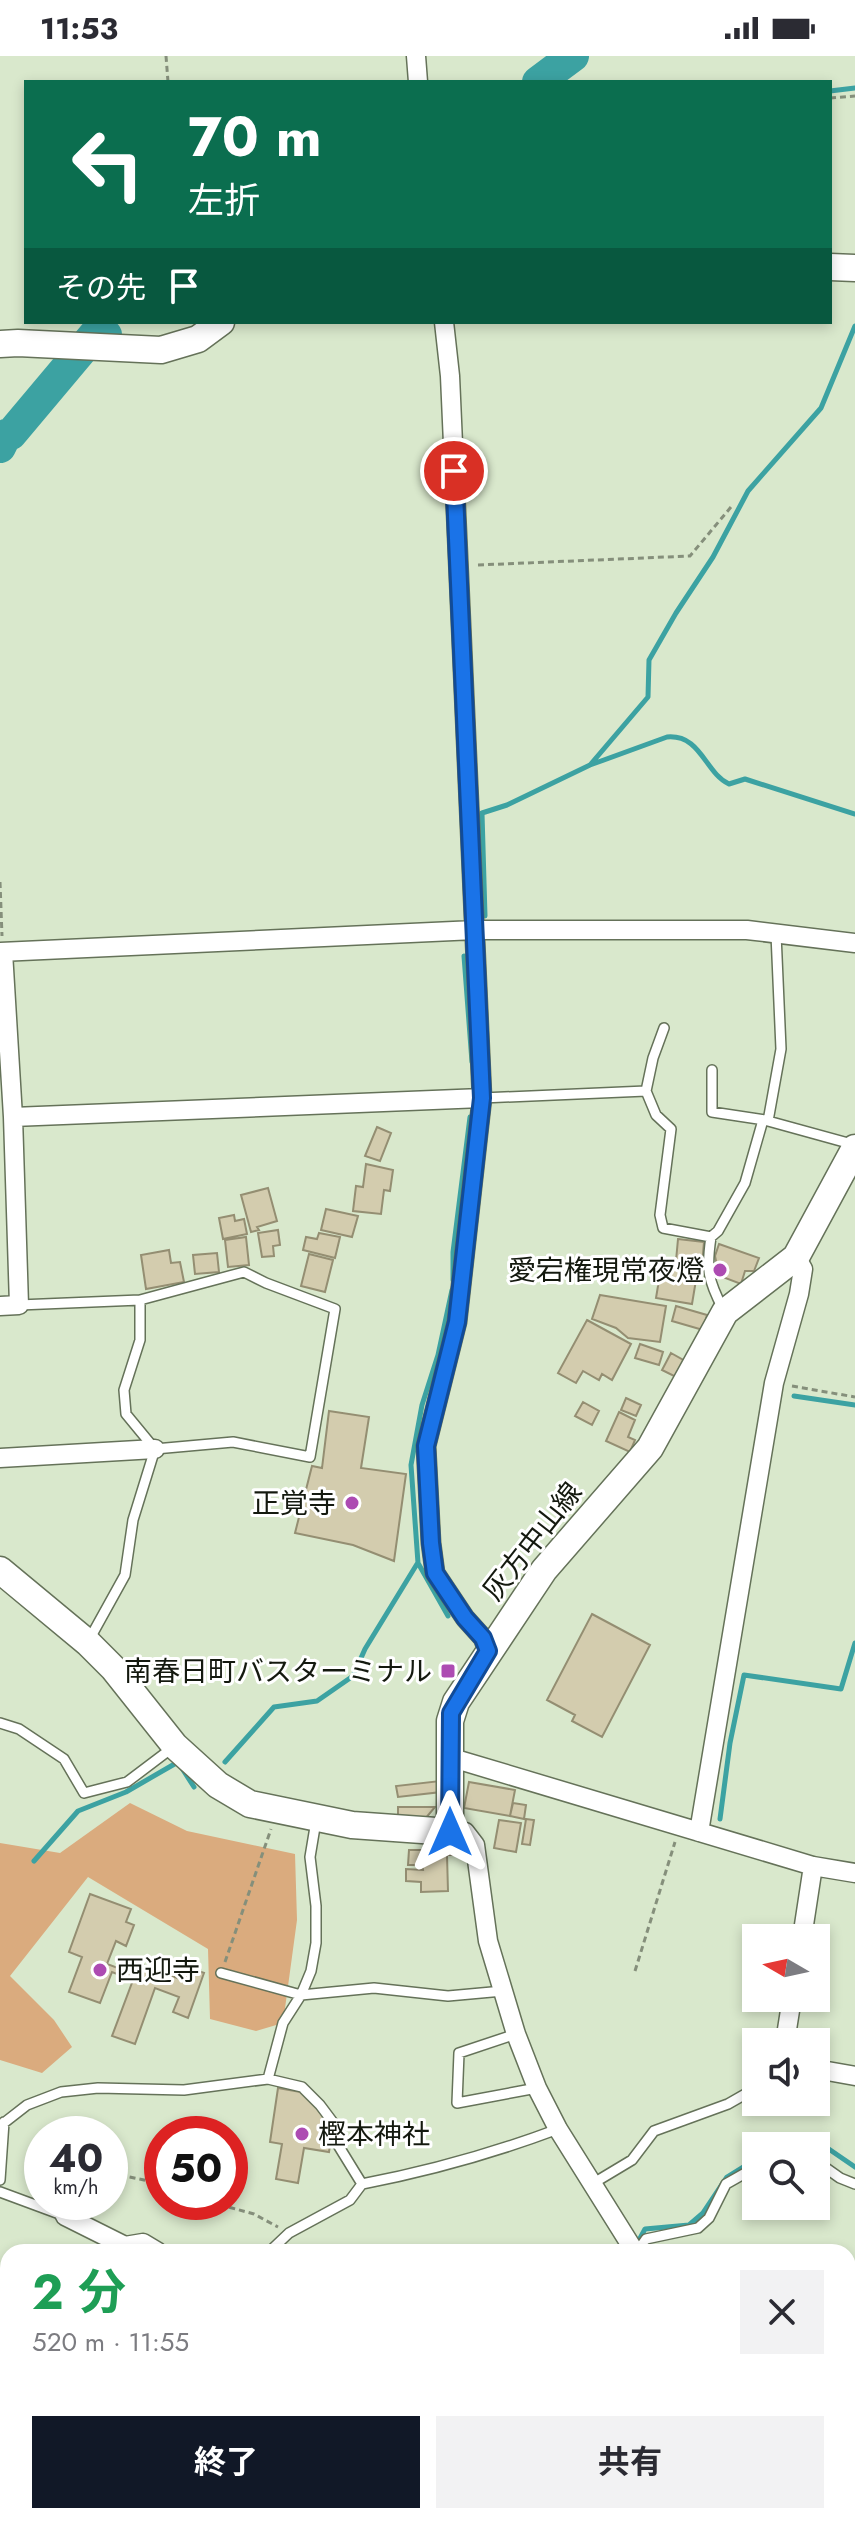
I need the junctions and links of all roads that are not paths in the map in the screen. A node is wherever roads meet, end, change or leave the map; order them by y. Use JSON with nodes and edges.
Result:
{"nodes":[{"id":1,"x":416,"y":56,"type":"edge"},
{"id":2,"x":418,"y":80,"type":"edge"},
{"id":3,"x":832,"y":267,"type":"edge"},
{"id":4,"x":855,"y":268,"type":"edge"},
{"id":5,"x":218,"y":324,"type":"edge"},
{"id":6,"x":444,"y":324,"type":"edge"},
{"id":7,"x":0,"y":344,"type":"edge"},
{"id":8,"x":475,"y":930,"type":"junction"},
{"id":9,"x":776,"y":934,"type":"junction"},
{"id":10,"x":855,"y":943,"type":"edge"},
{"id":11,"x":2,"y":952,"type":"edge"},
{"id":12,"x":664,"y":1028,"type":"dead end"},
{"id":13,"x":712,"y":1070,"type":"dead end"},
{"id":14,"x":646,"y":1091,"type":"junction"},
{"id":15,"x":482,"y":1098,"type":"junction"},
{"id":16,"x":13,"y":1117,"type":"junction"},
{"id":17,"x":766,"y":1120,"type":"junction"},
{"id":18,"x":855,"y":1146,"type":"edge"},
{"id":19,"x":711,"y":1237,"type":"junction"},
{"id":20,"x":796,"y":1257,"type":"junction"},
{"id":21,"x":140,"y":1300,"type":"junction"},
{"id":22,"x":10,"y":1306,"type":"edge"},
{"id":23,"x":725,"y":1312,"type":"junction"},
{"id":24,"x":155,"y":1449,"type":"junction"},
{"id":25,"x":0,"y":1458,"type":"edge"},
{"id":26,"x":0,"y":1570,"type":"edge"},
{"id":27,"x":88,"y":1643,"type":"junction"},
{"id":28,"x":488,"y":1651,"type":"junction"},
{"id":29,"x":0,"y":1723,"type":"edge"},
{"id":30,"x":175,"y":1746,"type":"junction"},
{"id":31,"x":449,"y":1757,"type":"junction"},
{"id":32,"x":317,"y":1818,"type":"junction"},
{"id":33,"x":450,"y":1832,"type":"junction"},
{"id":34,"x":699,"y":1832,"type":"junction"},
{"id":35,"x":813,"y":1866,"type":"junction"},
{"id":36,"x":855,"y":1873,"type":"edge"},
{"id":37,"x":804,"y":1924,"type":"edge"},
{"id":38,"x":221,"y":1973,"type":"road end"},
{"id":39,"x":503,"y":1991,"type":"junction"},
{"id":40,"x":301,"y":1995,"type":"junction"},
{"id":41,"x":516,"y":2034,"type":"junction"},
{"id":42,"x":830,"y":2072,"type":"edge"},
{"id":43,"x":855,"y":2076,"type":"edge"},
{"id":44,"x":268,"y":2079,"type":"junction"},
{"id":45,"x":537,"y":2088,"type":"junction"},
{"id":46,"x":742,"y":2096,"type":"edge"},
{"id":47,"x":2,"y":2124,"type":"edge"},
{"id":48,"x":558,"y":2129,"type":"junction"},
{"id":49,"x":830,"y":2171,"type":"edge"},
{"id":50,"x":742,"y":2175,"type":"edge"},
{"id":51,"x":0,"y":2180,"type":"edge"},
{"id":52,"x":362,"y":2184,"type":"junction"},
{"id":53,"x":592,"y":2184,"type":"junction"},
{"id":54,"x":855,"y":2184,"type":"edge"},
{"id":55,"x":0,"y":2192,"type":"edge"},
{"id":56,"x":24,"y":2201,"type":"edge"},
{"id":57,"x":72,"y":2220,"type":"edge"},
{"id":58,"x":113,"y":2244,"type":"edge"},
{"id":59,"x":277,"y":2244,"type":"edge"},
{"id":60,"x":631,"y":2244,"type":"edge"},
{"id":61,"x":642,"y":2244,"type":"edge"}],
"edges":[{"from":1,"to":2,"type":"street"},
{"from":3,"to":4,"type":"main road"},
{"from":5,"to":7,"type":"main road"},
{"from":6,"to":8,"type":"street"},
{"from":8,"to":9,"type":"street"},
{"from":8,"to":11,"type":"street"},
{"from":8,"to":15,"type":"street"},
{"from":9,"to":10,"type":"street"},
{"from":9,"to":17,"type":"lane"},
{"from":11,"to":16,"type":"street"},
{"from":12,"to":14,"type":"lane"},
{"from":13,"to":17,"type":"lane"},
{"from":14,"to":15,"type":"lane"},
{"from":14,"to":19,"type":"lane"},
{"from":15,"to":16,"type":"street"},
{"from":15,"to":28,"type":"street"},
{"from":16,"to":22,"type":"street"},
{"from":17,"to":18,"type":"lane"},
{"from":17,"to":19,"type":"lane"},
{"from":18,"to":20,"type":"main road","name":"灰方中山線"},
{"from":19,"to":23,"type":"lane"},
{"from":20,"to":23,"type":"main road","name":"灰方中山線"},
{"from":20,"to":34,"type":"street"},
{"from":21,"to":22,"type":"lane"},
{"from":21,"to":24,"type":"lane"},
{"from":21,"to":24,"type":"lane"},
{"from":23,"to":28,"type":"main road","name":"灰方中山線"},
{"from":24,"to":25,"type":"street"},
{"from":24,"to":27,"type":"lane"},
{"from":26,"to":27,"type":"main road"},
{"from":27,"to":30,"type":"main road"},
{"from":28,"to":31,"type":"main road","name":"灰方中山線"},
{"from":29,"to":30,"type":"lane"},
{"from":30,"to":32,"type":"main road"},
{"from":31,"to":33,"type":"main road","name":"灰方中山線"},
{"from":31,"to":34,"type":"street"},
{"from":32,"to":33,"type":"main road"},
{"from":32,"to":40,"type":"lane"},
{"from":33,"to":39,"type":"street"},
{"from":34,"to":35,"type":"street"},
{"from":35,"to":36,"type":"street"},
{"from":35,"to":37,"type":"street"},
{"from":38,"to":40,"type":"lane"},
{"from":39,"to":40,"type":"lane"},
{"from":39,"to":41,"type":"street"},
{"from":40,"to":44,"type":"lane"},
{"from":41,"to":45,"type":"street"},
{"from":41,"to":45,"type":"lane"},
{"from":42,"to":43,"type":"street"},
{"from":44,"to":47,"type":"lane"},
{"from":44,"to":52,"type":"lane"},
{"from":45,"to":48,"type":"street"},
{"from":46,"to":53,"type":"lane"},
{"from":47,"to":51,"type":"lane"},
{"from":48,"to":52,"type":"lane"},
{"from":48,"to":53,"type":"street"},
{"from":49,"to":54,"type":"lane"},
{"from":50,"to":61,"type":"lane"},
{"from":52,"to":59,"type":"lane"},
{"from":53,"to":60,"type":"street"},
{"from":55,"to":56,"type":"lane"},
{"from":57,"to":58,"type":"street"}]}
